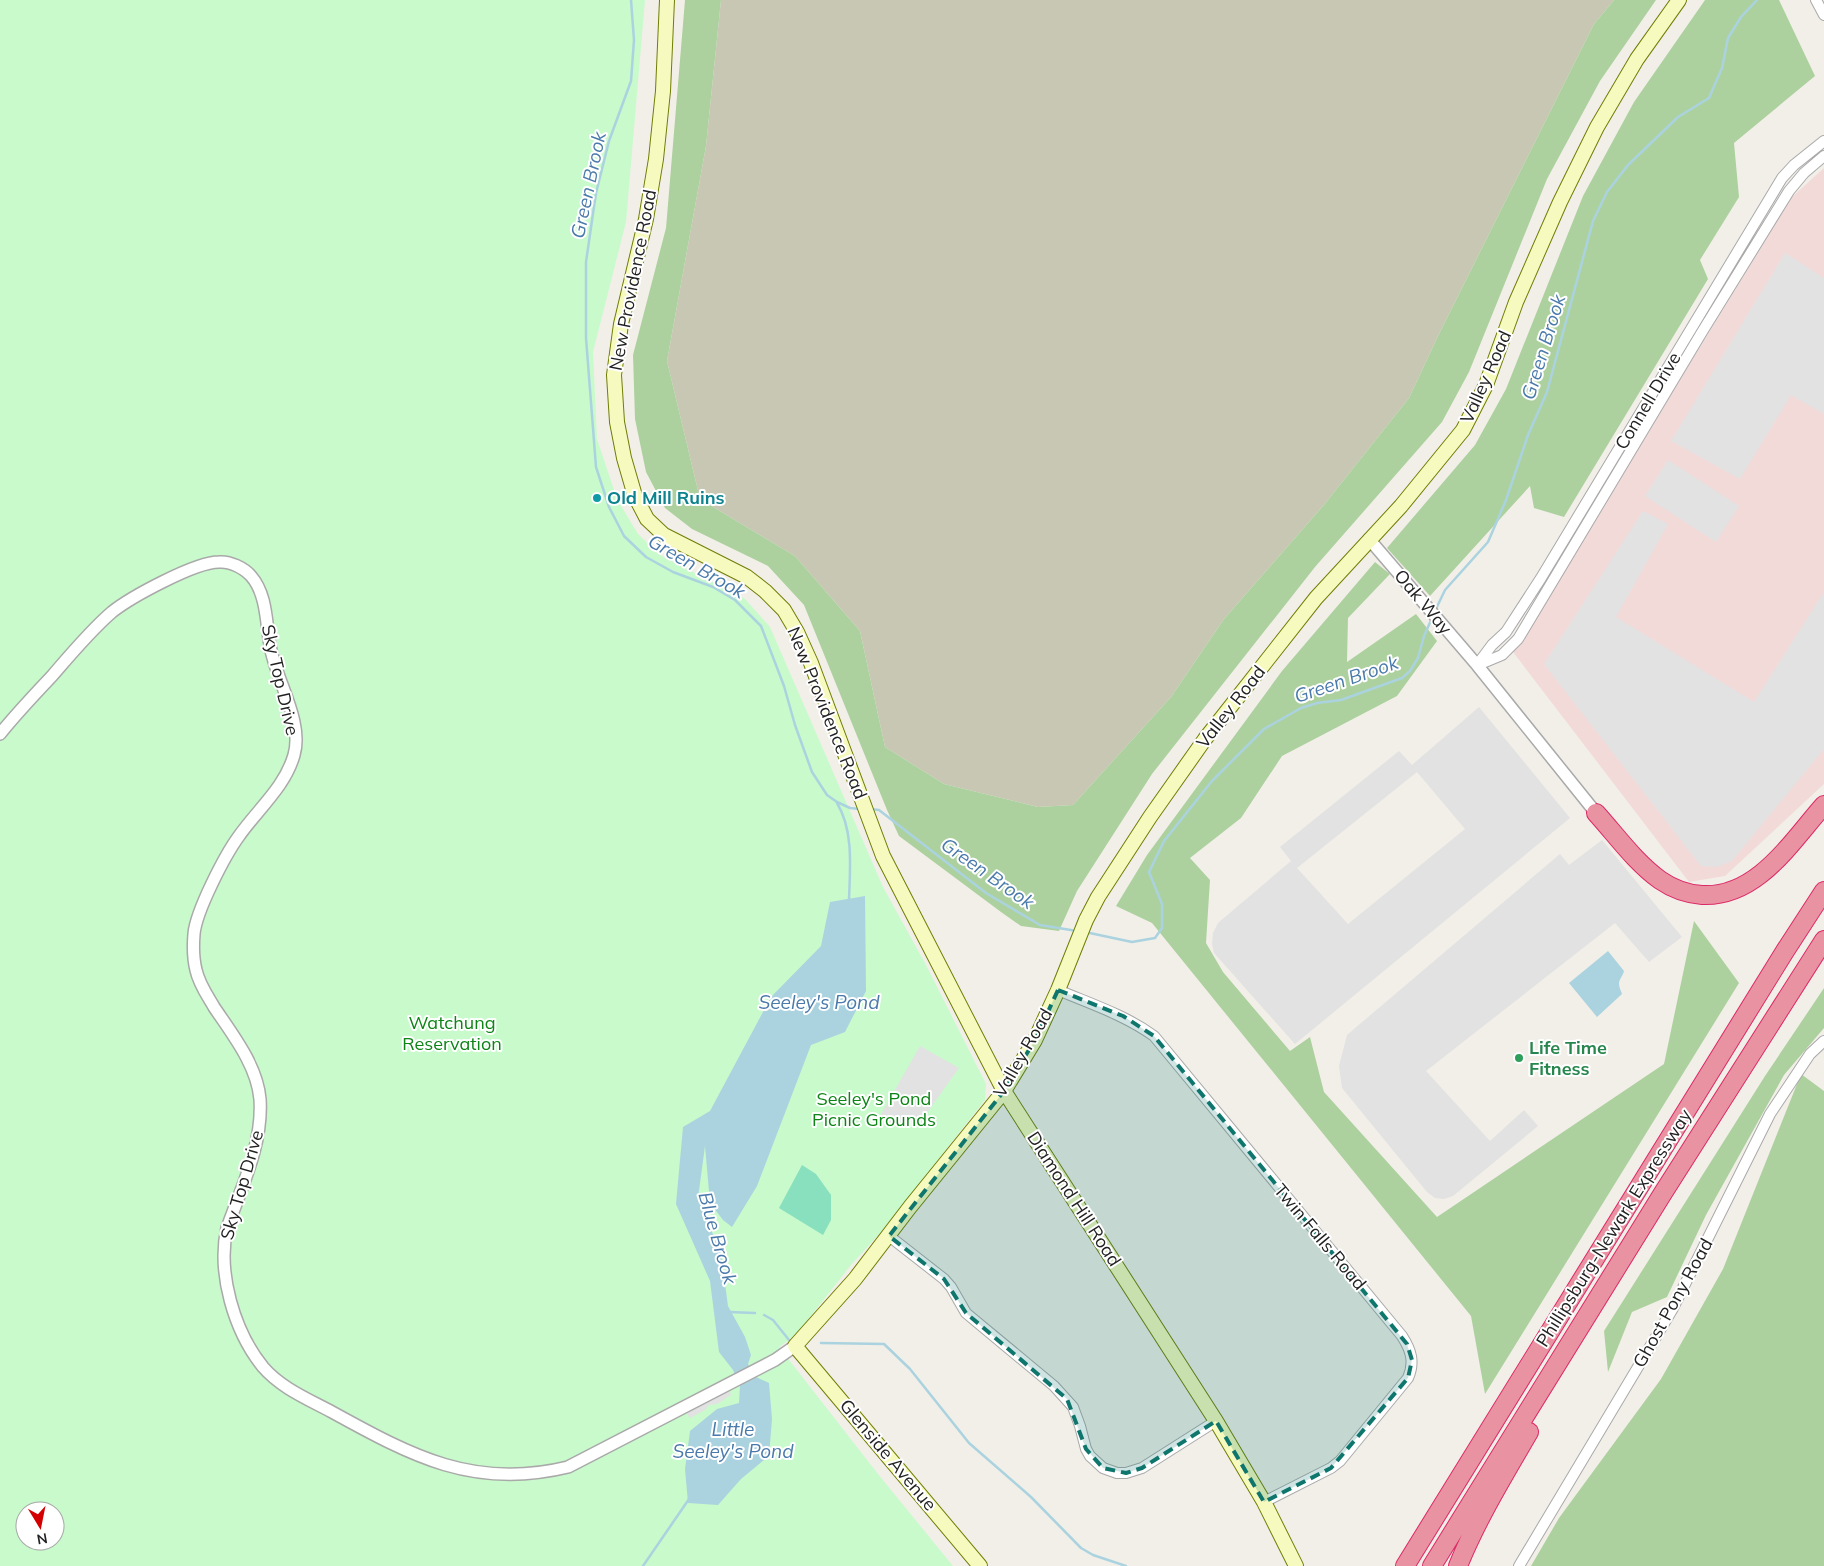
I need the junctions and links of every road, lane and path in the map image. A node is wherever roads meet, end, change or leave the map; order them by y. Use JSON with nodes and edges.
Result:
{"nodes":[{"id":1,"x":667,"y":0,"type":"edge"},
{"id":2,"x":1679,"y":0,"type":"edge"},
{"id":3,"x":1816,"y":0,"type":"edge"},
{"id":4,"x":1824,"y":15,"type":"edge"},
{"id":5,"x":1824,"y":141,"type":"edge"},
{"id":6,"x":1824,"y":156,"type":"edge"},
{"id":7,"x":1370,"y":538,"type":"junction"},
{"id":8,"x":1477,"y":665,"type":"junction"},
{"id":9,"x":0,"y":734,"type":"edge"},
{"id":10,"x":1824,"y":805,"type":"edge"},
{"id":11,"x":1596,"y":814,"type":"joint"},
{"id":12,"x":870,"y":822,"type":"joint"},
{"id":13,"x":1824,"y":891,"type":"edge"},
{"id":14,"x":1824,"y":940,"type":"edge"},
{"id":15,"x":1058,"y":990,"type":"junction"},
{"id":16,"x":1824,"y":1041,"type":"edge"},
{"id":17,"x":1004,"y":1091,"type":"junction"},
{"id":18,"x":889,"y":1236,"type":"junction"},
{"id":19,"x":1570,"y":1344,"type":"junction"},
{"id":20,"x":796,"y":1346,"type":"junction"},
{"id":21,"x":736,"y":1380,"type":"joint"},
{"id":22,"x":1216,"y":1421,"type":"junction"},
{"id":23,"x":1264,"y":1502,"type":"junction"},
{"id":24,"x":980,"y":1566,"type":"edge"},
{"id":25,"x":1296,"y":1566,"type":"edge"},
{"id":26,"x":1405,"y":1566,"type":"edge"},
{"id":27,"x":1432,"y":1566,"type":"edge"},
{"id":28,"x":1458,"y":1566,"type":"edge"},
{"id":29,"x":1519,"y":1566,"type":"edge"}],
"edges":[{"from":1,"to":12,"type":"main road","name":"New Providence Road"},
{"from":2,"to":7,"type":"main road","name":"Valley Road"},
{"from":3,"to":4,"type":"street"},
{"from":5,"to":8,"type":"street","name":"Connell Drive"},
{"from":6,"to":8,"type":"street","name":"Connell Drive"},
{"from":7,"to":8,"type":"street","name":"Oak Way"},
{"from":7,"to":15,"type":"main road","name":"Valley Road"},
{"from":8,"to":11,"type":"street"},
{"from":9,"to":21,"type":"street","name":"Sky Top Drive"},
{"from":10,"to":11,"type":"highway"},
{"from":12,"to":17,"type":"main road","name":"Diamond Hill Road"},
{"from":13,"to":26,"type":"highway","name":"Phillipsburg-Newark Expressway"},
{"from":14,"to":19,"type":"highway","name":"Phillipsburg-Newark Expressway"},
{"from":15,"to":17,"type":"main road","name":"Valley Road"},
{"from":15,"to":23,"type":"street","name":"Twin Falls Road"},
{"from":16,"to":29,"type":"street","name":"Ghost Pony Road"},
{"from":17,"to":18,"type":"main road","name":"Valley Road"},
{"from":17,"to":22,"type":"main road","name":"Diamond Hill Road"},
{"from":18,"to":20,"type":"main road","name":"Valley Road"},
{"from":18,"to":22,"type":"street"},
{"from":19,"to":27,"type":"highway","name":"Phillipsburg-Newark Expressway"},
{"from":19,"to":28,"type":"highway"},
{"from":20,"to":21,"type":"street","name":"Valley Road"},
{"from":20,"to":24,"type":"main road","name":"Glenside Avenue"},
{"from":22,"to":23,"type":"main road","name":"Diamond Hill Road"},
{"from":23,"to":25,"type":"main road","name":"Diamond Hill Road"}]}
